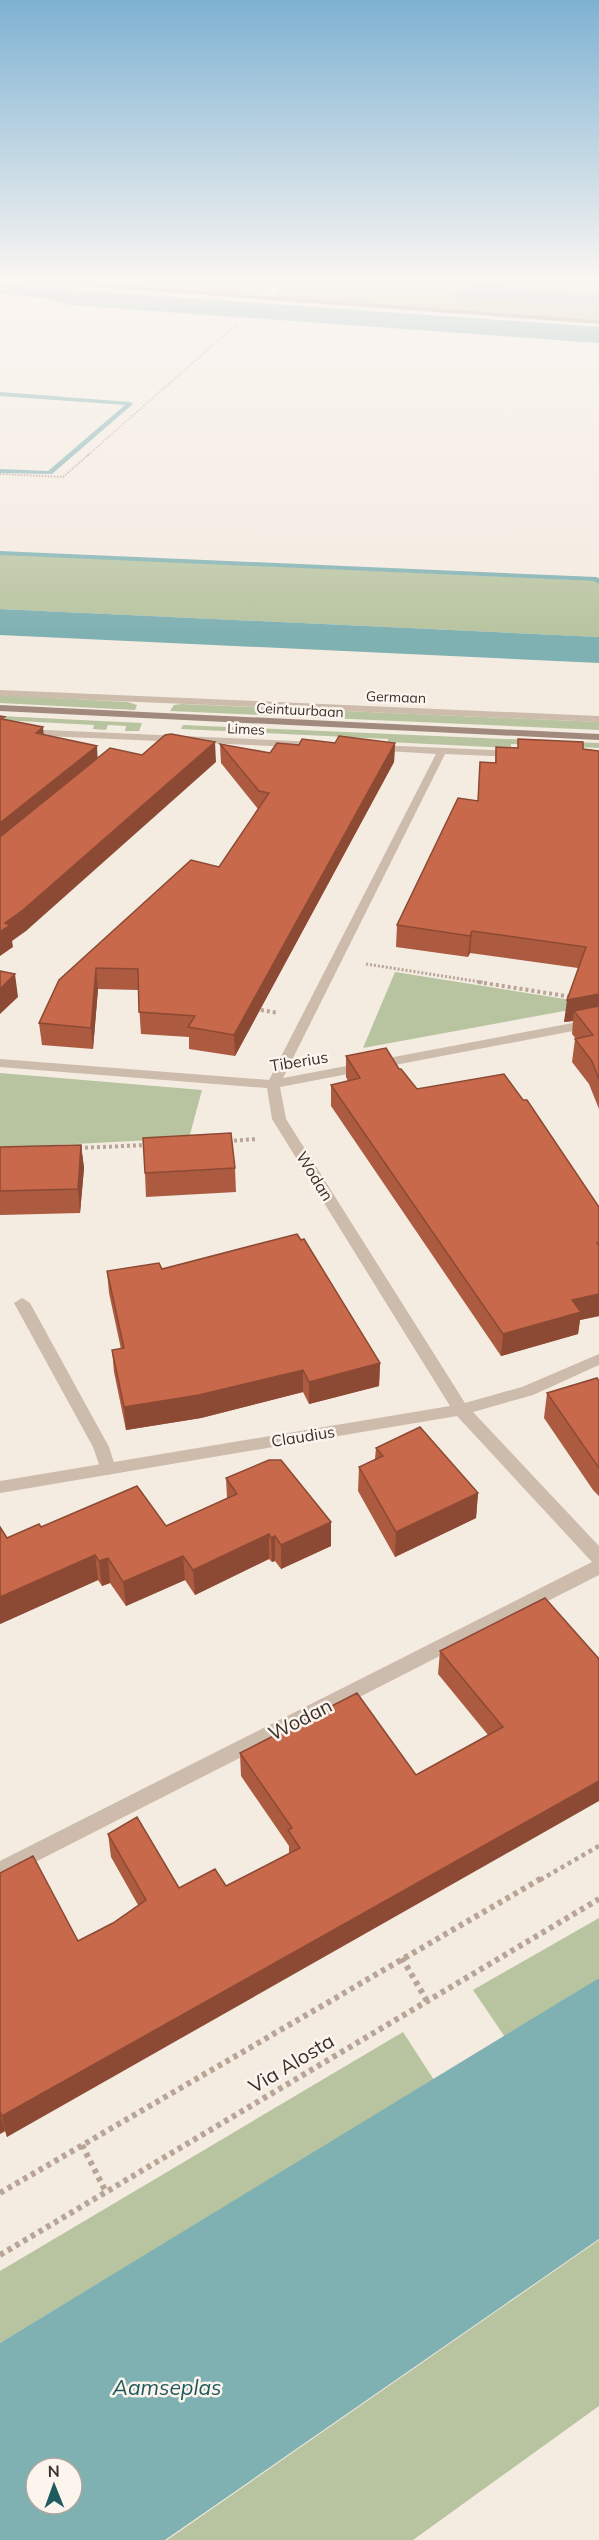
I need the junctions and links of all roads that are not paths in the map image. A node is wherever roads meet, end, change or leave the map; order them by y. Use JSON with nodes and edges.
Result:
{"nodes":[{"id":1,"x":0,"y":693,"type":"edge"},
{"id":2,"x":157,"y":700,"type":"junction"},
{"id":3,"x":0,"y":708,"type":"edge"},
{"id":4,"x":149,"y":716,"type":"junction"},
{"id":5,"x":599,"y":719,"type":"edge"},
{"id":6,"x":0,"y":730,"type":"edge"},
{"id":7,"x":599,"y":737,"type":"edge"},
{"id":8,"x":140,"y":738,"type":"junction"},
{"id":9,"x":330,"y":746,"type":"edge"},
{"id":10,"x":364,"y":747,"type":"edge"},
{"id":11,"x":128,"y":750,"type":"edge"},
{"id":12,"x":442,"y":751,"type":"junction"},
{"id":13,"x":521,"y":754,"type":"edge"},
{"id":14,"x":599,"y":1022,"type":"edge"},
{"id":15,"x":0,"y":1063,"type":"edge"},
{"id":16,"x":273,"y":1084,"type":"junction"},
{"id":17,"x":22,"y":1303,"type":"dead end"},
{"id":18,"x":599,"y":1359,"type":"edge"},
{"id":19,"x":461,"y":1410,"type":"junction"},
{"id":20,"x":108,"y":1469,"type":"junction"},
{"id":21,"x":0,"y":1487,"type":"edge"},
{"id":22,"x":599,"y":1558,"type":"edge"},
{"id":23,"x":599,"y":1567,"type":"edge"},
{"id":24,"x":0,"y":1871,"type":"edge"}],
"edges":[{"from":1,"to":2,"type":"street","name":"Germaan"},
{"from":2,"to":4,"type":"street"},
{"from":2,"to":5,"type":"street","name":"Germaan"},
{"from":3,"to":4,"type":"street","name":"Ceintuurbaan"},
{"from":4,"to":7,"type":"street","name":"Ceintuurbaan"},
{"from":6,"to":8,"type":"street","name":"Limes"},
{"from":8,"to":9,"type":"street","name":"Limes"},
{"from":8,"to":11,"type":"street"},
{"from":10,"to":12,"type":"street"},
{"from":12,"to":13,"type":"street"},
{"from":12,"to":16,"type":"street"},
{"from":14,"to":16,"type":"street","name":"Tiberius"},
{"from":15,"to":16,"type":"street","name":"Tiberius"},
{"from":16,"to":19,"type":"street","name":"Wodan"},
{"from":17,"to":20,"type":"street"},
{"from":18,"to":19,"type":"street","name":"Claudius"},
{"from":19,"to":20,"type":"street","name":"Claudius"},
{"from":19,"to":22,"type":"street","name":"Wodan"},
{"from":20,"to":21,"type":"street","name":"Claudius"},
{"from":23,"to":24,"type":"street","name":"Wodan"}]}
